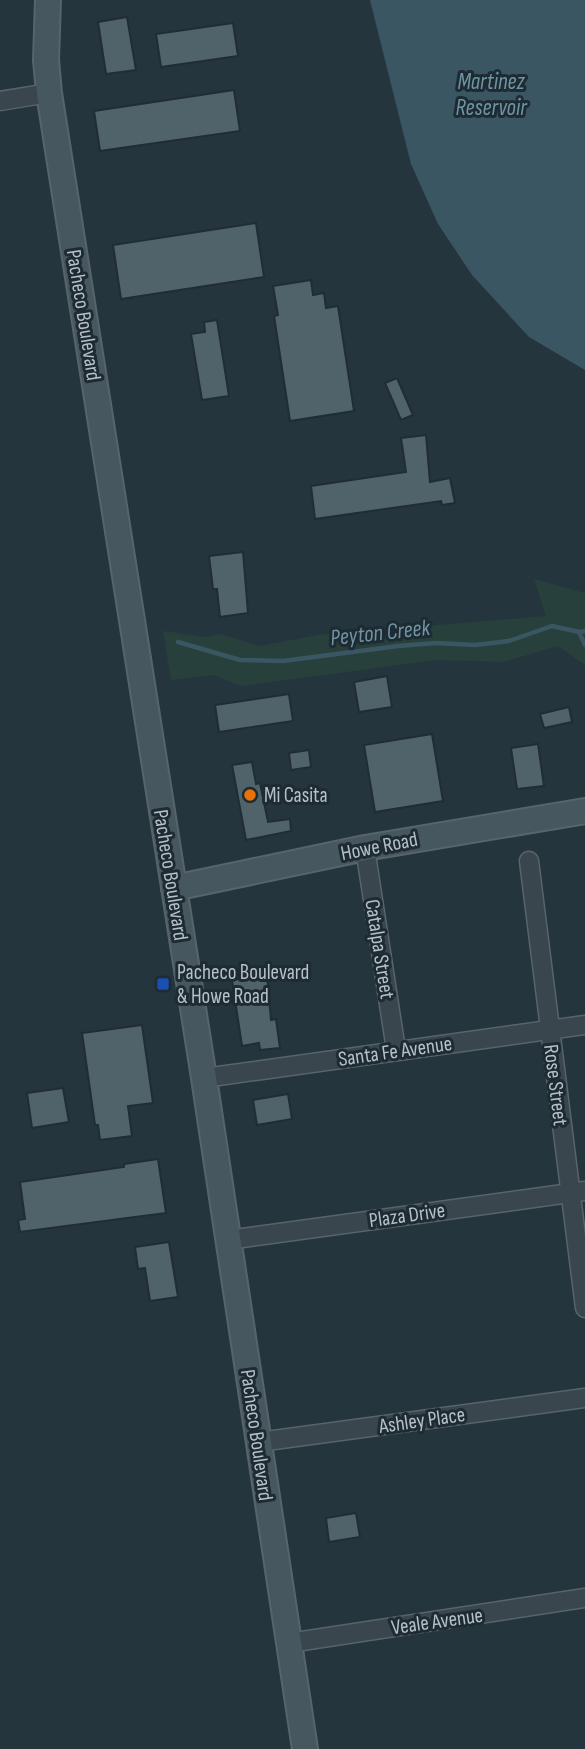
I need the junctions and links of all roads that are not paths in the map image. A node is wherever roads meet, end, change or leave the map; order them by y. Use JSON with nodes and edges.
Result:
{"nodes":[{"id":1,"x":48,"y":0,"type":"edge"},
{"id":2,"x":49,"y":93,"type":"junction"},
{"id":3,"x":0,"y":101,"type":"edge"},
{"id":4,"x":585,"y":811,"type":"edge"},
{"id":5,"x":365,"y":848,"type":"junction"},
{"id":6,"x":529,"y":861,"type":"dead end"},
{"id":7,"x":174,"y":888,"type":"junction"},
{"id":8,"x":585,"y":1025,"type":"edge"},
{"id":9,"x":548,"y":1029,"type":"junction"},
{"id":10,"x":396,"y":1050,"type":"junction"},
{"id":11,"x":204,"y":1078,"type":"junction"},
{"id":12,"x":577,"y":1192,"type":"edge"},
{"id":13,"x":228,"y":1240,"type":"junction"},
{"id":14,"x":585,"y":1308,"type":"edge"},
{"id":15,"x":585,"y":1398,"type":"edge"},
{"id":16,"x":259,"y":1442,"type":"junction"},
{"id":17,"x":585,"y":1598,"type":"edge"},
{"id":18,"x":289,"y":1643,"type":"junction"},
{"id":19,"x":305,"y":1749,"type":"edge"}],
"edges":[{"from":1,"to":2,"type":"main road","name":"Pacheco Boulevard"},
{"from":2,"to":3,"type":"street"},
{"from":2,"to":7,"type":"main road","name":"Pacheco Boulevard"},
{"from":4,"to":5,"type":"main road","name":"Howe Road"},
{"from":5,"to":7,"type":"main road","name":"Howe Road"},
{"from":5,"to":10,"type":"street","name":"Catalpa Street"},
{"from":6,"to":9,"type":"street","name":"Rose Street"},
{"from":7,"to":11,"type":"main road","name":"Pacheco Boulevard"},
{"from":8,"to":9,"type":"street","name":"Santa Fe Avenue"},
{"from":9,"to":10,"type":"street","name":"Santa Fe Avenue"},
{"from":9,"to":12,"type":"street","name":"Rose Street"},
{"from":10,"to":11,"type":"street","name":"Santa Fe Avenue"},
{"from":11,"to":13,"type":"main road","name":"Pacheco Boulevard"},
{"from":12,"to":13,"type":"street","name":"Plaza Drive"},
{"from":12,"to":14,"type":"street","name":"Rose Street"},
{"from":13,"to":16,"type":"main road","name":"Pacheco Boulevard"},
{"from":15,"to":16,"type":"street","name":"Ashley Place"},
{"from":16,"to":18,"type":"main road","name":"Pacheco Boulevard"},
{"from":17,"to":18,"type":"street","name":"Veale Avenue"},
{"from":18,"to":19,"type":"main road","name":"Pacheco Boulevard"}]}
